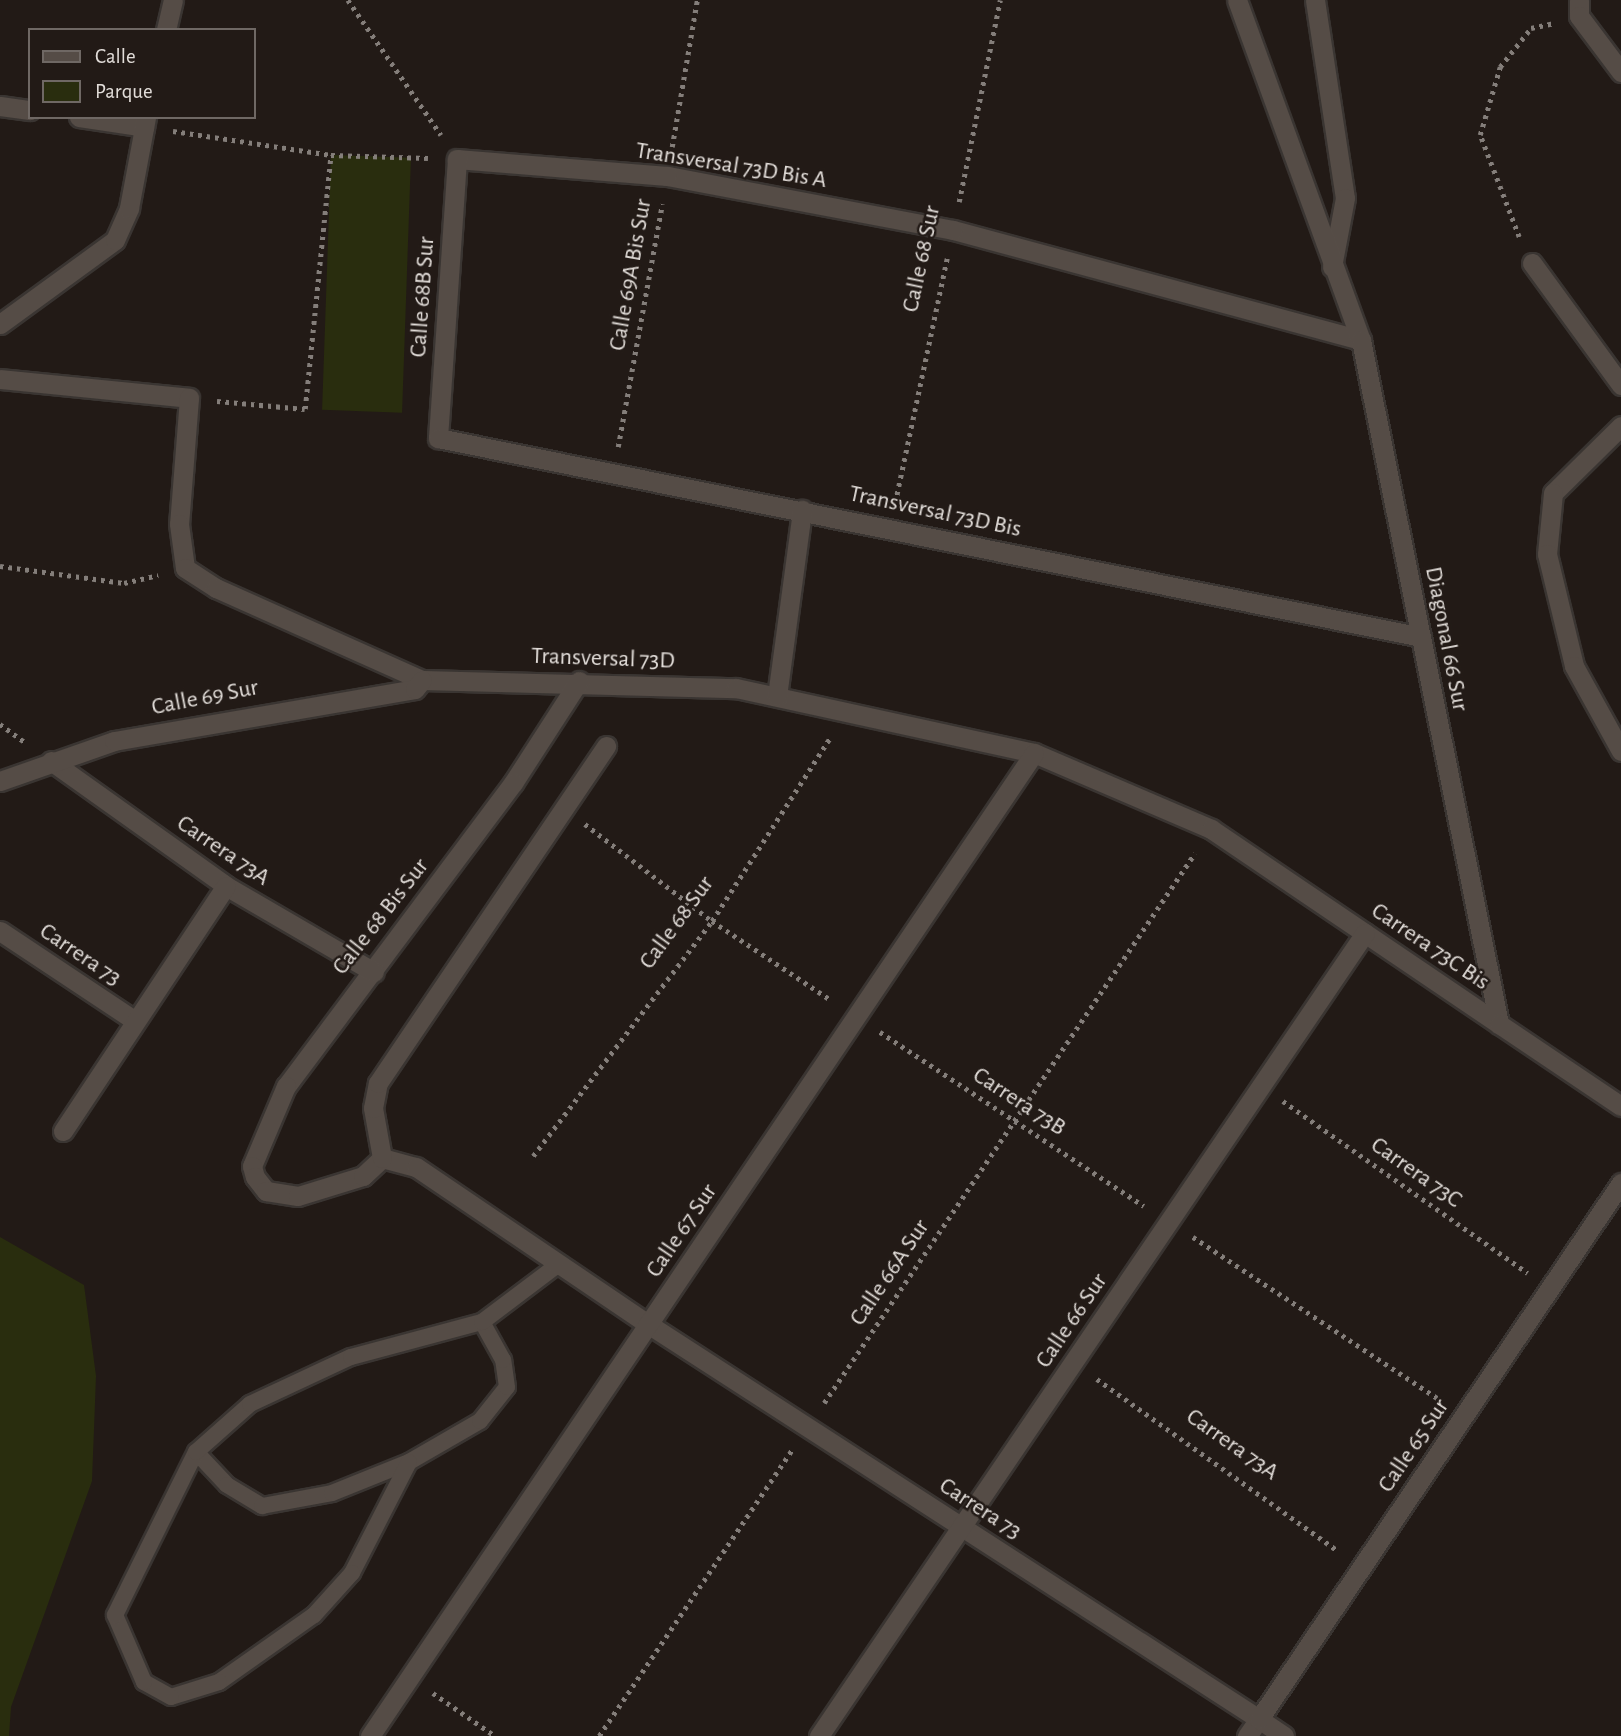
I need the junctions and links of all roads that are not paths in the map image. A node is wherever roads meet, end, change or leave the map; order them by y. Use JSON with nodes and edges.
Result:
{"nodes":[{"id":1,"x":173,"y":0,"type":"edge"},
{"id":2,"x":1237,"y":0,"type":"edge"},
{"id":3,"x":1315,"y":0,"type":"edge"},
{"id":4,"x":1579,"y":8,"type":"edge"},
{"id":5,"x":166,"y":28,"type":"edge"},
{"id":6,"x":1621,"y":72,"type":"edge"},
{"id":7,"x":0,"y":106,"type":"edge"},
{"id":8,"x":28,"y":110,"type":"edge"},
{"id":9,"x":105,"y":119,"type":"edge"},
{"id":10,"x":145,"y":122,"type":"edge"},
{"id":11,"x":457,"y":159,"type":"joint"},
{"id":12,"x":1532,"y":263,"type":"road end"},
{"id":13,"x":1332,"y":267,"type":"junction"},
{"id":14,"x":0,"y":324,"type":"edge"},
{"id":15,"x":1361,"y":340,"type":"junction"},
{"id":16,"x":0,"y":379,"type":"edge"},
{"id":17,"x":1621,"y":384,"type":"edge"},
{"id":18,"x":1621,"y":426,"type":"edge"},
{"id":19,"x":438,"y":438,"type":"joint"},
{"id":20,"x":802,"y":510,"type":"junction"},
{"id":21,"x":1421,"y":637,"type":"junction"},
{"id":22,"x":422,"y":680,"type":"junction"},
{"id":23,"x":579,"y":681,"type":"junction"},
{"id":24,"x":777,"y":696,"type":"junction"},
{"id":25,"x":606,"y":746,"type":"dead end"},
{"id":26,"x":1621,"y":751,"type":"edge"},
{"id":27,"x":1034,"y":754,"type":"junction"},
{"id":28,"x":51,"y":761,"type":"junction"},
{"id":29,"x":0,"y":781,"type":"edge"},
{"id":30,"x":1211,"y":829,"type":"joint"},
{"id":31,"x":226,"y":886,"type":"junction"},
{"id":32,"x":1,"y":933,"type":"edge"},
{"id":33,"x":1365,"y":933,"type":"junction"},
{"id":34,"x":374,"y":972,"type":"junction"},
{"id":35,"x":134,"y":1020,"type":"junction"},
{"id":36,"x":1499,"y":1024,"type":"junction"},
{"id":37,"x":1621,"y":1106,"type":"edge"},
{"id":38,"x":63,"y":1132,"type":"dead end"},
{"id":39,"x":382,"y":1158,"type":"junction"},
{"id":40,"x":1621,"y":1183,"type":"edge"},
{"id":41,"x":559,"y":1264,"type":"junction"},
{"id":42,"x":482,"y":1322,"type":"junction"},
{"id":43,"x":648,"y":1324,"type":"junction"},
{"id":44,"x":196,"y":1452,"type":"junction"},
{"id":45,"x":409,"y":1462,"type":"junction"},
{"id":46,"x":962,"y":1527,"type":"junction"},
{"id":47,"x":1259,"y":1719,"type":"junction"},
{"id":48,"x":370,"y":1736,"type":"edge"},
{"id":49,"x":819,"y":1736,"type":"edge"},
{"id":50,"x":1247,"y":1736,"type":"edge"},
{"id":51,"x":1284,"y":1736,"type":"edge"}],
"edges":[{"from":1,"to":5,"type":"street"},
{"from":2,"to":13,"type":"street","name":"Diagonal 66 Sur"},
{"from":3,"to":13,"type":"street"},
{"from":4,"to":6,"type":"street"},
{"from":7,"to":8,"type":"street"},
{"from":9,"to":10,"type":"street"},
{"from":10,"to":14,"type":"street"},
{"from":11,"to":15,"type":"street","name":"Transversal 73D Bis A"},
{"from":11,"to":19,"type":"street","name":"Calle 68B Sur"},
{"from":12,"to":17,"type":"street"},
{"from":13,"to":15,"type":"street","name":"Diagonal 66 Sur"},
{"from":15,"to":21,"type":"street","name":"Diagonal 66 Sur"},
{"from":16,"to":22,"type":"street","name":"Transversal 73D"},
{"from":18,"to":26,"type":"street"},
{"from":19,"to":20,"type":"street","name":"Transversal 73D Bis"},
{"from":20,"to":21,"type":"street","name":"Transversal 73D Bis"},
{"from":20,"to":24,"type":"street"},
{"from":21,"to":36,"type":"street","name":"Diagonal 66 Sur"},
{"from":22,"to":23,"type":"street","name":"Transversal 73D"},
{"from":22,"to":28,"type":"street","name":"Calle 69 Sur"},
{"from":23,"to":24,"type":"street","name":"Transversal 73D"},
{"from":23,"to":34,"type":"street","name":"Calle 68 Bis Sur"},
{"from":24,"to":27,"type":"street","name":"Transversal 73D"},
{"from":25,"to":39,"type":"street"},
{"from":27,"to":30,"type":"street","name":"Transversal 73D"},
{"from":27,"to":43,"type":"street","name":"Calle 67 Sur"},
{"from":28,"to":29,"type":"street","name":"Calle 69 Sur"},
{"from":28,"to":31,"type":"street","name":"Carrera 73A"},
{"from":30,"to":33,"type":"street","name":"Carrera 73C Bis"},
{"from":31,"to":34,"type":"street","name":"Carrera 73A"},
{"from":31,"to":35,"type":"street"},
{"from":32,"to":35,"type":"street","name":"Carrera 73"},
{"from":33,"to":36,"type":"street","name":"Carrera 73C Bis"},
{"from":33,"to":46,"type":"street","name":"Calle 66 Sur"},
{"from":34,"to":39,"type":"street","name":"Calle 68 Bis Sur"},
{"from":35,"to":38,"type":"street"},
{"from":36,"to":37,"type":"street","name":"Carrera 73C Bis"},
{"from":39,"to":41,"type":"street","name":"Carrera 73"},
{"from":40,"to":47,"type":"street","name":"Calle 65 Sur"},
{"from":41,"to":42,"type":"lane"},
{"from":41,"to":43,"type":"street","name":"Carrera 73"},
{"from":42,"to":44,"type":"lane"},
{"from":42,"to":45,"type":"lane"},
{"from":43,"to":46,"type":"street","name":"Carrera 73"},
{"from":43,"to":48,"type":"street","name":"Calle 67 Sur"},
{"from":44,"to":45,"type":"lane"},
{"from":44,"to":45,"type":"lane"},
{"from":46,"to":47,"type":"street","name":"Carrera 73"},
{"from":46,"to":49,"type":"street","name":"Calle 66 Sur"},
{"from":47,"to":50,"type":"street","name":"Calle 65 Sur"},
{"from":47,"to":51,"type":"street","name":"Carrera 73"}]}
